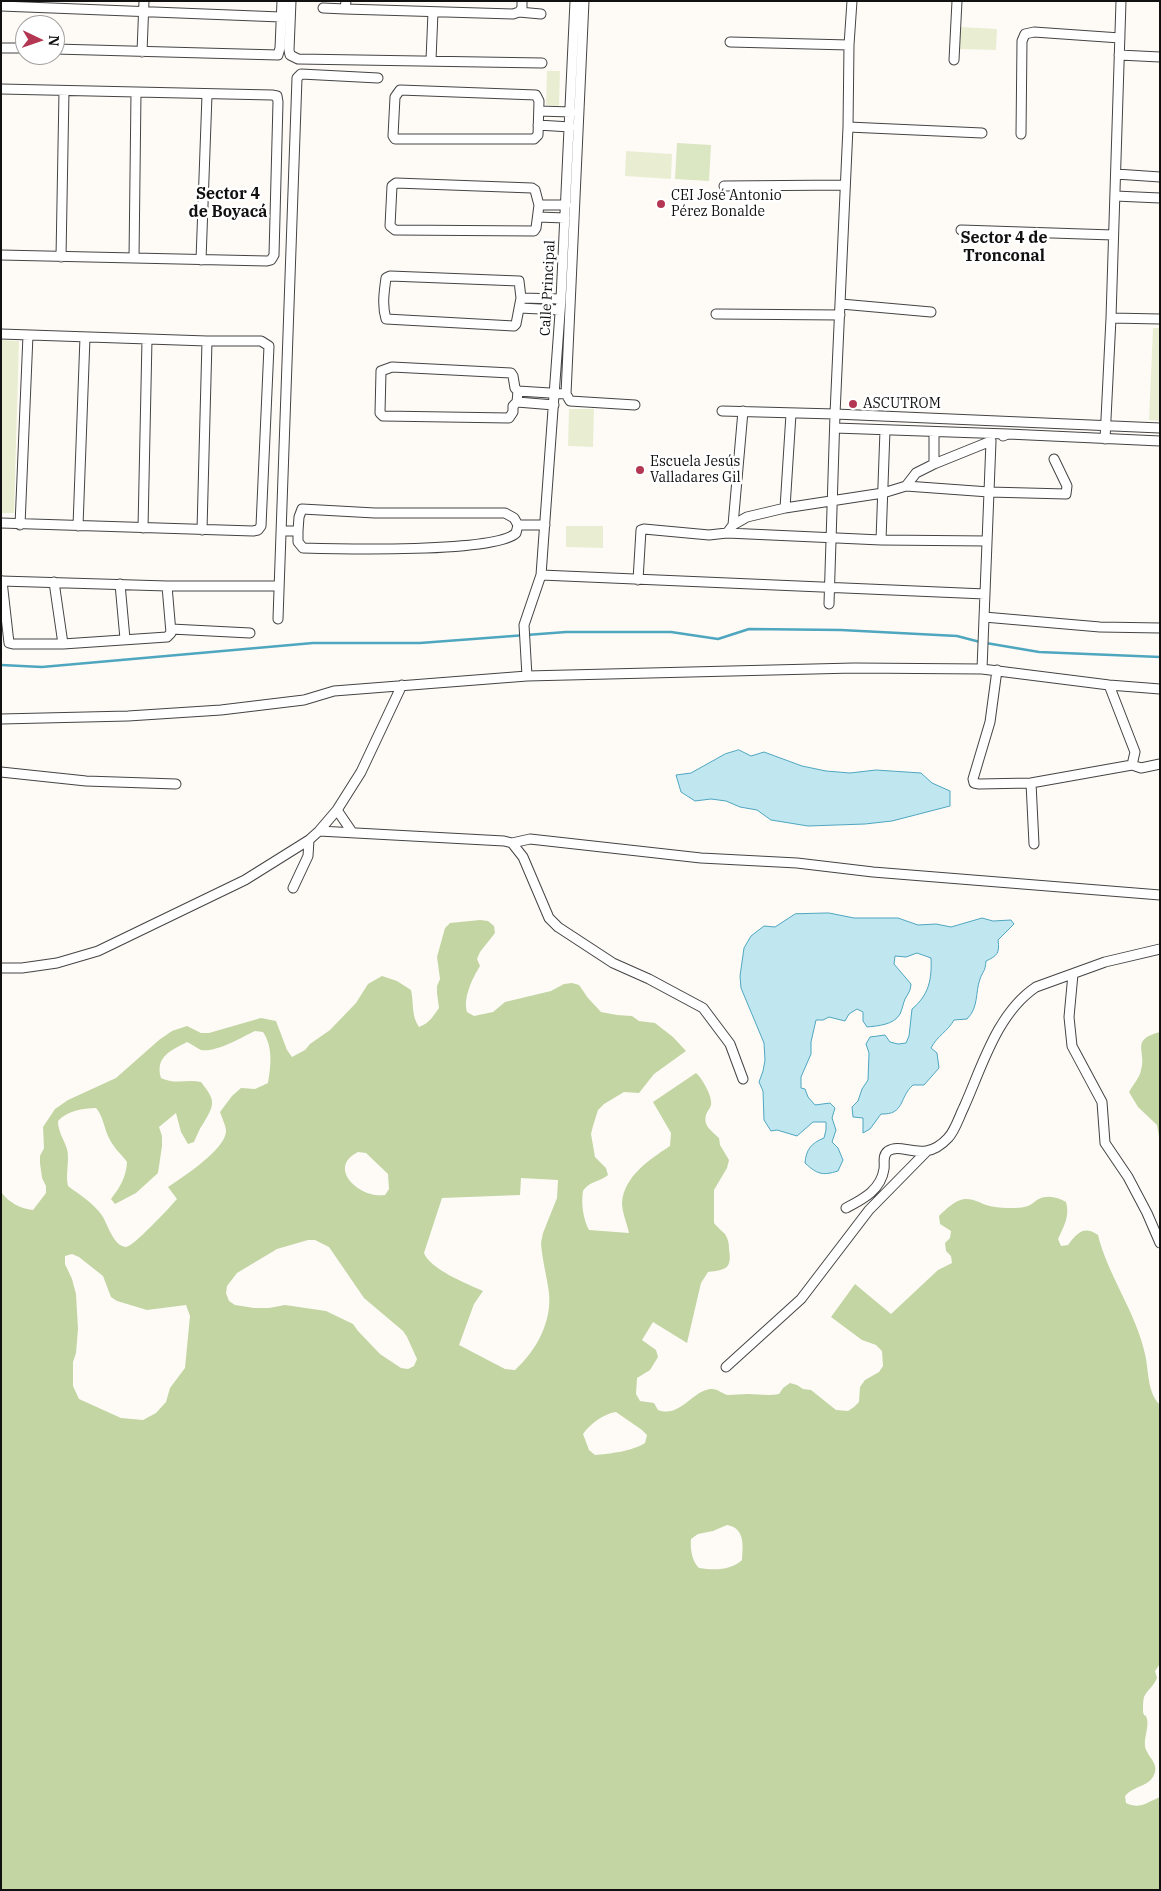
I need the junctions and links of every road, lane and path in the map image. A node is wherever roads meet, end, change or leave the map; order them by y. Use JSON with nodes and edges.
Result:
{"nodes":[{"id":1,"x":144,"y":1,"type":"edge"},
{"id":2,"x":282,"y":1,"type":"edge"},
{"id":3,"x":291,"y":1,"type":"edge"},
{"id":4,"x":522,"y":1,"type":"edge"},
{"id":5,"x":575,"y":1,"type":"edge"},
{"id":6,"x":584,"y":1,"type":"edge"},
{"id":7,"x":852,"y":1,"type":"edge"},
{"id":8,"x":957,"y":1,"type":"edge"},
{"id":9,"x":1121,"y":1,"type":"edge"},
{"id":10,"x":346,"y":5,"type":"edge"},
{"id":11,"x":1,"y":6,"type":"edge"},
{"id":12,"x":323,"y":8,"type":"dead end"},
{"id":13,"x":144,"y":11,"type":"junction"},
{"id":14,"x":433,"y":12,"type":"junction"},
{"id":15,"x":519,"y":12,"type":"junction"},
{"id":16,"x":541,"y":14,"type":"dead end"},
{"id":17,"x":281,"y":17,"type":"junction"},
{"id":18,"x":1120,"y":38,"type":"junction"},
{"id":19,"x":730,"y":42,"type":"dead end"},
{"id":20,"x":849,"y":45,"type":"junction"},
{"id":21,"x":1,"y":48,"type":"edge"},
{"id":22,"x":15,"y":48,"type":"edge"},
{"id":23,"x":65,"y":49,"type":"edge"},
{"id":24,"x":142,"y":52,"type":"junction"},
{"id":25,"x":1119,"y":55,"type":"junction"},
{"id":26,"x":1160,"y":58,"type":"edge"},
{"id":27,"x":431,"y":60,"type":"junction"},
{"id":28,"x":954,"y":60,"type":"dead end"},
{"id":29,"x":542,"y":63,"type":"dead end"},
{"id":30,"x":378,"y":78,"type":"dead end"},
{"id":31,"x":1,"y":89,"type":"edge"},
{"id":32,"x":64,"y":91,"type":"junction"},
{"id":33,"x":136,"y":93,"type":"junction"},
{"id":34,"x":207,"y":95,"type":"junction"},
{"id":35,"x":539,"y":110,"type":"junction"},
{"id":36,"x":571,"y":112,"type":"junction"},
{"id":37,"x":538,"y":125,"type":"junction"},
{"id":38,"x":570,"y":126,"type":"junction"},
{"id":39,"x":848,"y":127,"type":"junction"},
{"id":40,"x":982,"y":132,"type":"dead end"},
{"id":41,"x":1021,"y":134,"type":"dead end"},
{"id":42,"x":1116,"y":174,"type":"junction"},
{"id":43,"x":1160,"y":177,"type":"edge"},
{"id":44,"x":844,"y":185,"type":"junction"},
{"id":45,"x":724,"y":186,"type":"dead end"},
{"id":46,"x":1114,"y":196,"type":"junction"},
{"id":47,"x":1160,"y":198,"type":"edge"},
{"id":48,"x":538,"y":205,"type":"junction"},
{"id":49,"x":566,"y":205,"type":"junction"},
{"id":50,"x":538,"y":217,"type":"junction"},
{"id":51,"x":565,"y":218,"type":"junction"},
{"id":52,"x":961,"y":230,"type":"dead end"},
{"id":53,"x":1114,"y":235,"type":"junction"},
{"id":54,"x":1,"y":255,"type":"edge"},
{"id":55,"x":61,"y":257,"type":"junction"},
{"id":56,"x":134,"y":258,"type":"junction"},
{"id":57,"x":201,"y":260,"type":"junction"},
{"id":58,"x":561,"y":299,"type":"junction"},
{"id":59,"x":520,"y":303,"type":"junction"},
{"id":60,"x":841,"y":304,"type":"junction"},
{"id":61,"x":560,"y":310,"type":"junction"},
{"id":62,"x":931,"y":312,"type":"dead end"},
{"id":63,"x":716,"y":314,"type":"dead end"},
{"id":64,"x":840,"y":315,"type":"junction"},
{"id":65,"x":1112,"y":318,"type":"junction"},
{"id":66,"x":1160,"y":319,"type":"edge"},
{"id":67,"x":1,"y":334,"type":"edge"},
{"id":68,"x":28,"y":335,"type":"junction"},
{"id":69,"x":85,"y":337,"type":"junction"},
{"id":70,"x":146,"y":339,"type":"junction"},
{"id":71,"x":206,"y":341,"type":"junction"},
{"id":72,"x":518,"y":391,"type":"junction"},
{"id":73,"x":555,"y":392,"type":"junction"},
{"id":74,"x":566,"y":394,"type":"junction"},
{"id":75,"x":517,"y":402,"type":"junction"},
{"id":76,"x":554,"y":405,"type":"junction"},
{"id":77,"x":635,"y":405,"type":"dead end"},
{"id":78,"x":722,"y":411,"type":"dead end"},
{"id":79,"x":743,"y":411,"type":"junction"},
{"id":80,"x":791,"y":414,"type":"junction"},
{"id":81,"x":835,"y":414,"type":"junction"},
{"id":82,"x":1105,"y":426,"type":"junction"},
{"id":83,"x":835,"y":428,"type":"junction"},
{"id":84,"x":1160,"y":428,"type":"edge"},
{"id":85,"x":884,"y":430,"type":"junction"},
{"id":86,"x":934,"y":432,"type":"junction"},
{"id":87,"x":1008,"y":434,"type":"junction"},
{"id":88,"x":1105,"y":439,"type":"junction"},
{"id":89,"x":991,"y":441,"type":"junction"},
{"id":90,"x":1160,"y":441,"type":"edge"},
{"id":91,"x":1054,"y":459,"type":"dead end"},
{"id":92,"x":934,"y":464,"type":"junction"},
{"id":93,"x":906,"y":486,"type":"junction"},
{"id":94,"x":989,"y":492,"type":"junction"},
{"id":95,"x":884,"y":493,"type":"junction"},
{"id":96,"x":833,"y":502,"type":"junction"},
{"id":97,"x":786,"y":508,"type":"junction"},
{"id":98,"x":1,"y":523,"type":"edge"},
{"id":99,"x":20,"y":525,"type":"junction"},
{"id":100,"x":518,"y":525,"type":"junction"},
{"id":101,"x":545,"y":525,"type":"junction"},
{"id":102,"x":733,"y":525,"type":"junction"},
{"id":103,"x":78,"y":526,"type":"junction"},
{"id":104,"x":143,"y":528,"type":"junction"},
{"id":105,"x":202,"y":530,"type":"junction"},
{"id":106,"x":281,"y":531,"type":"junction"},
{"id":107,"x":298,"y":531,"type":"junction"},
{"id":108,"x":727,"y":533,"type":"junction"},
{"id":109,"x":831,"y":538,"type":"junction"},
{"id":110,"x":881,"y":540,"type":"junction"},
{"id":111,"x":986,"y":541,"type":"junction"},
{"id":112,"x":541,"y":575,"type":"junction"},
{"id":113,"x":638,"y":580,"type":"junction"},
{"id":114,"x":2,"y":581,"type":"edge"},
{"id":115,"x":54,"y":582,"type":"junction"},
{"id":116,"x":120,"y":584,"type":"junction"},
{"id":117,"x":167,"y":586,"type":"junction"},
{"id":118,"x":278,"y":586,"type":"junction"},
{"id":119,"x":829,"y":586,"type":"junction"},
{"id":120,"x":985,"y":594,"type":"junction"},
{"id":121,"x":829,"y":604,"type":"dead end"},
{"id":122,"x":278,"y":619,"type":"dead end"},
{"id":123,"x":984,"y":621,"type":"junction"},
{"id":124,"x":171,"y":628,"type":"junction"},
{"id":125,"x":1160,"y":628,"type":"edge"},
{"id":126,"x":250,"y":633,"type":"dead end"},
{"id":127,"x":125,"y":639,"type":"junction"},
{"id":128,"x":63,"y":644,"type":"junction"},
{"id":129,"x":982,"y":665,"type":"junction"},
{"id":130,"x":997,"y":670,"type":"junction"},
{"id":131,"x":527,"y":676,"type":"junction"},
{"id":132,"x":402,"y":685,"type":"junction"},
{"id":133,"x":1109,"y":685,"type":"junction"},
{"id":134,"x":1160,"y":689,"type":"edge"},
{"id":135,"x":1,"y":719,"type":"edge"},
{"id":136,"x":1160,"y":764,"type":"edge"},
{"id":137,"x":1132,"y":765,"type":"junction"},
{"id":138,"x":1,"y":772,"type":"edge"},
{"id":139,"x":1031,"y":783,"type":"junction"},
{"id":140,"x":176,"y":784,"type":"dead end"},
{"id":141,"x":337,"y":810,"type":"junction"},
{"id":142,"x":319,"y":832,"type":"junction"},
{"id":143,"x":352,"y":832,"type":"junction"},
{"id":144,"x":309,"y":840,"type":"junction"},
{"id":145,"x":512,"y":843,"type":"junction"},
{"id":146,"x":1034,"y":844,"type":"dead end"},
{"id":147,"x":293,"y":888,"type":"dead end"},
{"id":148,"x":1160,"y":895,"type":"edge"},
{"id":149,"x":1160,"y":949,"type":"edge"},
{"id":150,"x":1,"y":968,"type":"edge"},
{"id":151,"x":1073,"y":974,"type":"junction"},
{"id":152,"x":743,"y":1079,"type":"dead end"},
{"id":153,"x":926,"y":1152,"type":"junction"},
{"id":154,"x":846,"y":1208,"type":"dead end"},
{"id":155,"x":1160,"y":1243,"type":"edge"},
{"id":156,"x":726,"y":1367,"type":"dead end"}],
"edges":[{"from":1,"to":13,"type":"street"},
{"from":2,"to":17,"type":"street"},
{"from":3,"to":27,"type":"street"},
{"from":4,"to":15,"type":"street"},
{"from":5,"to":36,"type":"street","name":"Calle Principal"},
{"from":6,"to":74,"type":"street"},
{"from":7,"to":20,"type":"street"},
{"from":8,"to":28,"type":"street"},
{"from":9,"to":18,"type":"street"},
{"from":10,"to":12,"type":"street"},
{"from":10,"to":14,"type":"street"},
{"from":11,"to":13,"type":"street"},
{"from":13,"to":17,"type":"street"},
{"from":13,"to":24,"type":"street"},
{"from":14,"to":15,"type":"street"},
{"from":14,"to":27,"type":"street"},
{"from":15,"to":16,"type":"street"},
{"from":17,"to":24,"type":"street"},
{"from":18,"to":25,"type":"street"},
{"from":18,"to":41,"type":"street"},
{"from":19,"to":20,"type":"street"},
{"from":20,"to":39,"type":"street"},
{"from":21,"to":22,"type":"street"},
{"from":23,"to":24,"type":"street"},
{"from":25,"to":26,"type":"street"},
{"from":25,"to":42,"type":"street"},
{"from":27,"to":29,"type":"street"},
{"from":30,"to":106,"type":"street"},
{"from":31,"to":32,"type":"street"},
{"from":32,"to":33,"type":"street"},
{"from":32,"to":55,"type":"street"},
{"from":33,"to":34,"type":"street"},
{"from":33,"to":56,"type":"street"},
{"from":34,"to":57,"type":"street"},
{"from":34,"to":57,"type":"street"},
{"from":35,"to":36,"type":"street"},
{"from":35,"to":37,"type":"street"},
{"from":35,"to":37,"type":"street"},
{"from":36,"to":38,"type":"street","name":"Calle Principal"},
{"from":37,"to":38,"type":"street"},
{"from":38,"to":49,"type":"street","name":"Calle Principal"},
{"from":39,"to":40,"type":"street"},
{"from":39,"to":44,"type":"street"},
{"from":42,"to":43,"type":"street"},
{"from":42,"to":46,"type":"street"},
{"from":44,"to":45,"type":"street"},
{"from":44,"to":60,"type":"street"},
{"from":46,"to":47,"type":"street"},
{"from":46,"to":53,"type":"street"},
{"from":48,"to":49,"type":"street"},
{"from":48,"to":50,"type":"street"},
{"from":48,"to":50,"type":"street"},
{"from":49,"to":51,"type":"street","name":"Calle Principal"},
{"from":50,"to":51,"type":"street"},
{"from":51,"to":58,"type":"street","name":"Calle Principal"},
{"from":52,"to":53,"type":"street"},
{"from":53,"to":65,"type":"street"},
{"from":54,"to":55,"type":"street"},
{"from":55,"to":56,"type":"street"},
{"from":56,"to":57,"type":"street"},
{"from":58,"to":59,"type":"street"},
{"from":58,"to":61,"type":"street","name":"Calle Principal"},
{"from":59,"to":59,"type":"street"},
{"from":59,"to":61,"type":"street"},
{"from":60,"to":62,"type":"street"},
{"from":60,"to":64,"type":"street"},
{"from":61,"to":73,"type":"street","name":"Calle Principal"},
{"from":63,"to":64,"type":"street"},
{"from":64,"to":81,"type":"street"},
{"from":65,"to":66,"type":"street"},
{"from":65,"to":82,"type":"street"},
{"from":67,"to":68,"type":"street"},
{"from":68,"to":69,"type":"street"},
{"from":68,"to":99,"type":"street"},
{"from":69,"to":70,"type":"street"},
{"from":69,"to":103,"type":"street"},
{"from":70,"to":71,"type":"street"},
{"from":70,"to":104,"type":"street"},
{"from":71,"to":105,"type":"street"},
{"from":71,"to":105,"type":"street"},
{"from":72,"to":73,"type":"street"},
{"from":72,"to":75,"type":"street"},
{"from":72,"to":75,"type":"street"},
{"from":73,"to":74,"type":"street"},
{"from":73,"to":76,"type":"street","name":"Calle Principal"},
{"from":74,"to":77,"type":"street"},
{"from":75,"to":76,"type":"street"},
{"from":76,"to":101,"type":"street","name":"Calle Principal"},
{"from":78,"to":79,"type":"street"},
{"from":79,"to":80,"type":"street"},
{"from":79,"to":102,"type":"street"},
{"from":80,"to":81,"type":"street"},
{"from":80,"to":97,"type":"street"},
{"from":81,"to":82,"type":"street"},
{"from":81,"to":83,"type":"street"},
{"from":82,"to":84,"type":"street"},
{"from":82,"to":88,"type":"street"},
{"from":83,"to":85,"type":"street"},
{"from":83,"to":96,"type":"street"},
{"from":85,"to":86,"type":"street"},
{"from":85,"to":95,"type":"street"},
{"from":86,"to":87,"type":"street"},
{"from":86,"to":92,"type":"street"},
{"from":87,"to":88,"type":"street"},
{"from":87,"to":89,"type":"street"},
{"from":88,"to":90,"type":"street"},
{"from":89,"to":92,"type":"street"},
{"from":89,"to":94,"type":"street"},
{"from":91,"to":94,"type":"street"},
{"from":92,"to":93,"type":"street"},
{"from":93,"to":94,"type":"street"},
{"from":93,"to":95,"type":"street"},
{"from":94,"to":111,"type":"street"},
{"from":95,"to":96,"type":"street"},
{"from":95,"to":110,"type":"street"},
{"from":96,"to":97,"type":"street"},
{"from":96,"to":109,"type":"street"},
{"from":97,"to":102,"type":"street"},
{"from":98,"to":99,"type":"street"},
{"from":99,"to":103,"type":"street"},
{"from":100,"to":101,"type":"street"},
{"from":100,"to":107,"type":"street"},
{"from":100,"to":107,"type":"street"},
{"from":101,"to":112,"type":"street","name":"Calle Principal"},
{"from":102,"to":108,"type":"street"},
{"from":103,"to":104,"type":"street"},
{"from":104,"to":105,"type":"street"},
{"from":106,"to":107,"type":"street"},
{"from":106,"to":118,"type":"street"},
{"from":108,"to":109,"type":"street"},
{"from":108,"to":113,"type":"street"},
{"from":109,"to":110,"type":"street"},
{"from":109,"to":119,"type":"street"},
{"from":110,"to":111,"type":"street"},
{"from":111,"to":120,"type":"street"},
{"from":112,"to":113,"type":"street"},
{"from":112,"to":131,"type":"street","name":"Calle Principal"},
{"from":113,"to":119,"type":"street"},
{"from":114,"to":115,"type":"street"},
{"from":114,"to":128,"type":"street"},
{"from":115,"to":116,"type":"street"},
{"from":115,"to":128,"type":"street"},
{"from":116,"to":117,"type":"street"},
{"from":116,"to":127,"type":"street"},
{"from":117,"to":118,"type":"street"},
{"from":117,"to":124,"type":"street"},
{"from":118,"to":122,"type":"street"},
{"from":119,"to":120,"type":"street"},
{"from":119,"to":121,"type":"street"},
{"from":120,"to":123,"type":"street"},
{"from":123,"to":125,"type":"street"},
{"from":123,"to":129,"type":"street"},
{"from":124,"to":126,"type":"street"},
{"from":124,"to":127,"type":"street"},
{"from":127,"to":128,"type":"street"},
{"from":129,"to":130,"type":"street"},
{"from":129,"to":131,"type":"street"},
{"from":130,"to":133,"type":"street"},
{"from":130,"to":139,"type":"street"},
{"from":131,"to":132,"type":"street"},
{"from":132,"to":135,"type":"street"},
{"from":132,"to":141,"type":"street"},
{"from":133,"to":134,"type":"street"},
{"from":133,"to":137,"type":"street"},
{"from":136,"to":137,"type":"street"},
{"from":137,"to":139,"type":"street"},
{"from":138,"to":140,"type":"street"},
{"from":139,"to":146,"type":"street"},
{"from":141,"to":142,"type":"street"},
{"from":141,"to":143,"type":"street"},
{"from":142,"to":143,"type":"street"},
{"from":142,"to":144,"type":"street"},
{"from":143,"to":145,"type":"street"},
{"from":144,"to":147,"type":"street"},
{"from":144,"to":150,"type":"street"},
{"from":145,"to":148,"type":"street"},
{"from":145,"to":152,"type":"street"},
{"from":149,"to":151,"type":"street"},
{"from":151,"to":153,"type":"street"},
{"from":151,"to":155,"type":"street"},
{"from":153,"to":154,"type":"street"},
{"from":153,"to":156,"type":"street"}]}
